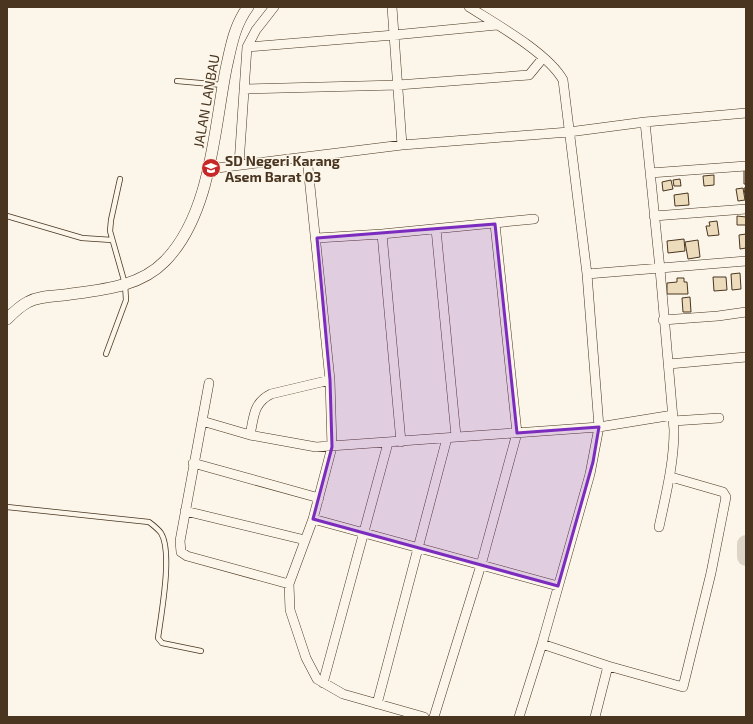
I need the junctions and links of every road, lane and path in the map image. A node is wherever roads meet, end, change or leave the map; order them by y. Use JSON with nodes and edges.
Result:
{"nodes":[{"id":1,"x":248,"y":7,"type":"edge"},
{"id":2,"x":274,"y":7,"type":"edge"},
{"id":3,"x":392,"y":7,"type":"edge"},
{"id":4,"x":469,"y":7,"type":"edge"},
{"id":5,"x":497,"y":25,"type":"junction"},
{"id":6,"x":394,"y":36,"type":"junction"},
{"id":7,"x":247,"y":47,"type":"junction"},
{"id":8,"x":543,"y":58,"type":"junction"},
{"id":9,"x":178,"y":81,"type":"dead end"},
{"id":10,"x":223,"y":85,"type":"junction"},
{"id":11,"x":398,"y":85,"type":"junction"},
{"id":12,"x":244,"y":89,"type":"junction"},
{"id":13,"x":746,"y":113,"type":"edge"},
{"id":14,"x":645,"y":122,"type":"junction"},
{"id":15,"x":569,"y":132,"type":"junction"},
{"id":16,"x":402,"y":145,"type":"junction"},
{"id":17,"x":307,"y":157,"type":"junction"},
{"id":18,"x":239,"y":164,"type":"junction"},
{"id":19,"x":746,"y":166,"type":"edge"},
{"id":20,"x":209,"y":168,"type":"junction"},
{"id":21,"x":650,"y":173,"type":"junction"},
{"id":22,"x":120,"y":178,"type":"dead end"},
{"id":23,"x":746,"y":209,"type":"edge"},
{"id":24,"x":7,"y":216,"type":"edge"},
{"id":25,"x":654,"y":216,"type":"junction"},
{"id":26,"x":534,"y":219,"type":"dead end"},
{"id":27,"x":495,"y":224,"type":"junction"},
{"id":28,"x":436,"y":229,"type":"junction"},
{"id":29,"x":382,"y":234,"type":"junction"},
{"id":30,"x":317,"y":238,"type":"junction"},
{"id":31,"x":112,"y":240,"type":"junction"},
{"id":32,"x":746,"y":261,"type":"edge"},
{"id":33,"x":660,"y":269,"type":"junction"},
{"id":34,"x":587,"y":274,"type":"junction"},
{"id":35,"x":126,"y":284,"type":"junction"},
{"id":36,"x":746,"y":312,"type":"edge"},
{"id":37,"x":7,"y":319,"type":"edge"},
{"id":38,"x":664,"y":320,"type":"junction"},
{"id":39,"x":106,"y":354,"type":"dead end"},
{"id":40,"x":746,"y":357,"type":"edge"},
{"id":41,"x":669,"y":364,"type":"junction"},
{"id":42,"x":330,"y":380,"type":"junction"},
{"id":43,"x":209,"y":383,"type":"dead end"},
{"id":44,"x":673,"y":418,"type":"junction"},
{"id":45,"x":719,"y":418,"type":"dead end"},
{"id":46,"x":202,"y":421,"type":"junction"},
{"id":47,"x":599,"y":427,"type":"junction"},
{"id":48,"x":517,"y":434,"type":"junction"},
{"id":49,"x":250,"y":435,"type":"junction"},
{"id":50,"x":451,"y":437,"type":"junction"},
{"id":51,"x":401,"y":442,"type":"junction"},
{"id":52,"x":388,"y":443,"type":"junction"},
{"id":53,"x":332,"y":447,"type":"junction"},
{"id":54,"x":193,"y":464,"type":"junction"},
{"id":55,"x":671,"y":477,"type":"junction"},
{"id":56,"x":319,"y":498,"type":"junction"},
{"id":57,"x":7,"y":507,"type":"edge"},
{"id":58,"x":185,"y":511,"type":"junction"},
{"id":59,"x":313,"y":519,"type":"junction"},
{"id":60,"x":659,"y":527,"type":"dead end"},
{"id":61,"x":365,"y":533,"type":"junction"},
{"id":62,"x":305,"y":540,"type":"junction"},
{"id":63,"x":417,"y":548,"type":"junction"},
{"id":64,"x":481,"y":565,"type":"junction"},
{"id":65,"x":289,"y":584,"type":"junction"},
{"id":66,"x":558,"y":586,"type":"junction"},
{"id":67,"x":542,"y":644,"type":"junction"},
{"id":68,"x":201,"y":650,"type":"dead end"},
{"id":69,"x":608,"y":666,"type":"junction"},
{"id":70,"x":323,"y":683,"type":"junction"},
{"id":71,"x":377,"y":704,"type":"junction"},
{"id":72,"x":424,"y":717,"type":"edge"},
{"id":73,"x":434,"y":717,"type":"edge"},
{"id":74,"x":519,"y":717,"type":"edge"},
{"id":75,"x":595,"y":717,"type":"edge"}],
"edges":[{"from":1,"to":10,"type":"street","name":"JALAN LANBAU"},
{"from":2,"to":7,"type":"street"},
{"from":3,"to":6,"type":"street"},
{"from":4,"to":5,"type":"street"},
{"from":5,"to":6,"type":"street"},
{"from":5,"to":8,"type":"street"},
{"from":6,"to":7,"type":"street"},
{"from":6,"to":11,"type":"street"},
{"from":7,"to":12,"type":"street"},
{"from":8,"to":11,"type":"street"},
{"from":8,"to":15,"type":"street"},
{"from":9,"to":10,"type":"lane"},
{"from":10,"to":20,"type":"street","name":"JALAN LANBAU"},
{"from":11,"to":12,"type":"street"},
{"from":11,"to":16,"type":"street"},
{"from":12,"to":18,"type":"street"},
{"from":13,"to":14,"type":"street"},
{"from":14,"to":15,"type":"street"},
{"from":14,"to":21,"type":"street"},
{"from":15,"to":16,"type":"street"},
{"from":15,"to":34,"type":"street"},
{"from":16,"to":17,"type":"street"},
{"from":17,"to":18,"type":"street"},
{"from":17,"to":30,"type":"street"},
{"from":18,"to":20,"type":"street"},
{"from":19,"to":21,"type":"street"},
{"from":20,"to":35,"type":"street","name":"JALAN LANBAU"},
{"from":21,"to":25,"type":"street"},
{"from":22,"to":31,"type":"lane"},
{"from":23,"to":25,"type":"street"},
{"from":24,"to":31,"type":"lane"},
{"from":25,"to":33,"type":"street"},
{"from":26,"to":27,"type":"street"},
{"from":27,"to":28,"type":"street"},
{"from":27,"to":48,"type":"street"},
{"from":28,"to":29,"type":"street"},
{"from":28,"to":50,"type":"street"},
{"from":29,"to":30,"type":"street"},
{"from":29,"to":51,"type":"street"},
{"from":30,"to":42,"type":"street"},
{"from":31,"to":35,"type":"lane"},
{"from":32,"to":33,"type":"street"},
{"from":33,"to":34,"type":"street"},
{"from":33,"to":38,"type":"street"},
{"from":34,"to":47,"type":"street"},
{"from":35,"to":37,"type":"street","name":"JALAN LANBAU"},
{"from":35,"to":39,"type":"lane"},
{"from":36,"to":38,"type":"street"},
{"from":38,"to":41,"type":"street"},
{"from":40,"to":41,"type":"street"},
{"from":41,"to":44,"type":"street"},
{"from":42,"to":49,"type":"street"},
{"from":42,"to":53,"type":"street"},
{"from":43,"to":46,"type":"street"},
{"from":44,"to":45,"type":"street"},
{"from":44,"to":47,"type":"street"},
{"from":44,"to":55,"type":"street"},
{"from":46,"to":49,"type":"street"},
{"from":46,"to":54,"type":"street"},
{"from":47,"to":48,"type":"street"},
{"from":47,"to":66,"type":"street"},
{"from":48,"to":50,"type":"street"},
{"from":48,"to":64,"type":"street"},
{"from":49,"to":53,"type":"street"},
{"from":50,"to":51,"type":"street"},
{"from":50,"to":63,"type":"street"},
{"from":51,"to":52,"type":"street"},
{"from":52,"to":53,"type":"street"},
{"from":52,"to":61,"type":"street"},
{"from":53,"to":56,"type":"street"},
{"from":54,"to":56,"type":"street"},
{"from":54,"to":58,"type":"street"},
{"from":55,"to":60,"type":"street"},
{"from":55,"to":69,"type":"street"},
{"from":56,"to":59,"type":"street"},
{"from":57,"to":68,"type":"lane"},
{"from":58,"to":62,"type":"street"},
{"from":58,"to":65,"type":"street"},
{"from":59,"to":61,"type":"street"},
{"from":59,"to":62,"type":"street"},
{"from":61,"to":63,"type":"street"},
{"from":61,"to":70,"type":"street"},
{"from":62,"to":65,"type":"street"},
{"from":63,"to":64,"type":"street"},
{"from":63,"to":71,"type":"street"},
{"from":64,"to":66,"type":"street"},
{"from":64,"to":73,"type":"street"},
{"from":65,"to":70,"type":"street"},
{"from":66,"to":67,"type":"street"},
{"from":67,"to":69,"type":"street"},
{"from":67,"to":74,"type":"street"},
{"from":69,"to":75,"type":"street"},
{"from":70,"to":71,"type":"street"},
{"from":71,"to":72,"type":"street"}]}
